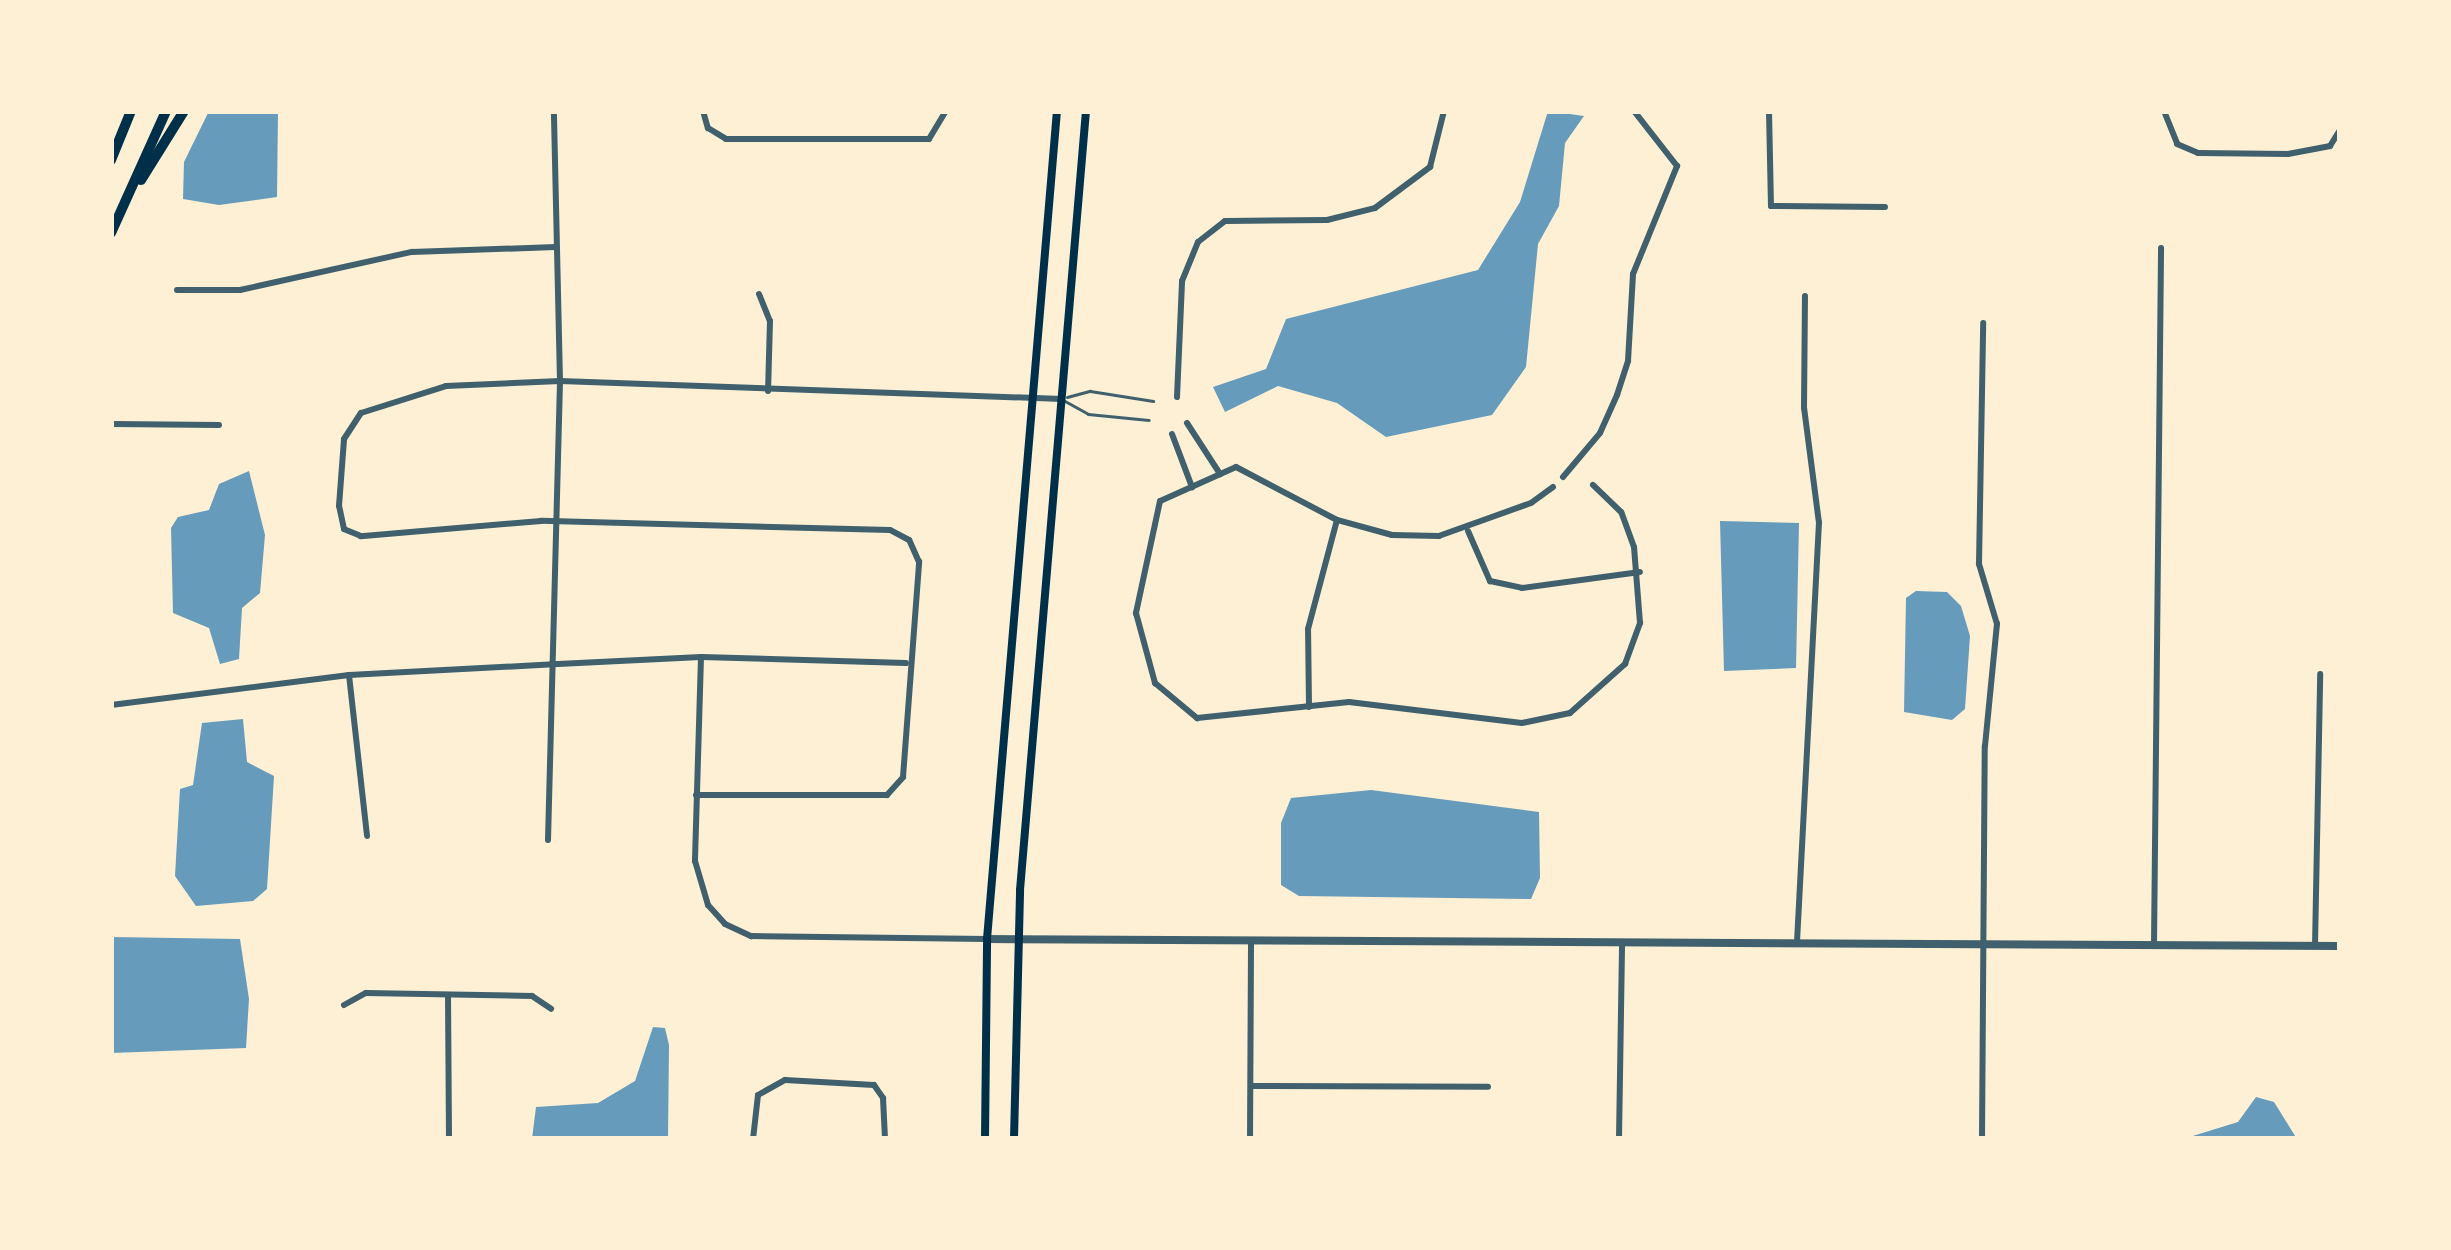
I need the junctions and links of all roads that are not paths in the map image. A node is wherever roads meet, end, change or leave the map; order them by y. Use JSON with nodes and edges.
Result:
{"nodes":[{"id":1,"x":131,"y":111,"type":"edge"},
{"id":2,"x":166,"y":111,"type":"edge"},
{"id":3,"x":184,"y":111,"type":"edge"},
{"id":4,"x":554,"y":111,"type":"edge"},
{"id":5,"x":703,"y":111,"type":"edge"},
{"id":6,"x":946,"y":111,"type":"edge"},
{"id":7,"x":1058,"y":111,"type":"edge"},
{"id":8,"x":1086,"y":111,"type":"edge"},
{"id":9,"x":1444,"y":111,"type":"edge"},
{"id":10,"x":1634,"y":111,"type":"edge"},
{"id":11,"x":1769,"y":111,"type":"edge"},
{"id":12,"x":2164,"y":111,"type":"edge"},
{"id":13,"x":2340,"y":130,"type":"edge"},
{"id":14,"x":111,"y":160,"type":"edge"},
{"id":15,"x":135,"y":187,"type":"junction"},
{"id":16,"x":1885,"y":207,"type":"dead end"},
{"id":17,"x":111,"y":233,"type":"edge"},
{"id":18,"x":556,"y":247,"type":"junction"},
{"id":19,"x":2161,"y":248,"type":"dead end"},
{"id":20,"x":177,"y":290,"type":"dead end"},
{"id":21,"x":759,"y":294,"type":"dead end"},
{"id":22,"x":1805,"y":296,"type":"dead end"},
{"id":23,"x":1984,"y":323,"type":"dead end"},
{"id":24,"x":560,"y":381,"type":"junction"},
{"id":25,"x":768,"y":391,"type":"junction"},
{"id":26,"x":1177,"y":397,"type":"dead end"},
{"id":27,"x":1033,"y":399,"type":"junction"},
{"id":28,"x":1062,"y":399,"type":"junction"},
{"id":29,"x":1154,"y":401,"type":"dead end"},
{"id":30,"x":1149,"y":420,"type":"dead end"},
{"id":31,"x":111,"y":424,"type":"edge"},
{"id":32,"x":1187,"y":424,"type":"dead end"},
{"id":33,"x":219,"y":425,"type":"dead end"},
{"id":34,"x":1172,"y":434,"type":"dead end"},
{"id":35,"x":1220,"y":474,"type":"junction"},
{"id":36,"x":1563,"y":477,"type":"dead end"},
{"id":37,"x":1593,"y":485,"type":"dead end"},
{"id":38,"x":1192,"y":487,"type":"junction"},
{"id":39,"x":1553,"y":487,"type":"dead end"},
{"id":40,"x":1337,"y":520,"type":"junction"},
{"id":41,"x":559,"y":528,"type":"junction"},
{"id":42,"x":1468,"y":531,"type":"junction"},
{"id":43,"x":1640,"y":572,"type":"junction"},
{"id":44,"x":700,"y":657,"type":"junction"},
{"id":45,"x":906,"y":663,"type":"junction"},
{"id":46,"x":558,"y":664,"type":"junction"},
{"id":47,"x":2320,"y":674,"type":"dead end"},
{"id":48,"x":349,"y":675,"type":"junction"},
{"id":49,"x":111,"y":705,"type":"edge"},
{"id":50,"x":1309,"y":707,"type":"junction"},
{"id":51,"x":696,"y":795,"type":"junction"},
{"id":52,"x":367,"y":836,"type":"dead end"},
{"id":53,"x":548,"y":840,"type":"dead end"},
{"id":54,"x":988,"y":938,"type":"junction"},
{"id":55,"x":1017,"y":939,"type":"junction"},
{"id":56,"x":1251,"y":940,"type":"junction"},
{"id":57,"x":1622,"y":942,"type":"junction"},
{"id":58,"x":1797,"y":942,"type":"junction"},
{"id":59,"x":1983,"y":944,"type":"junction"},
{"id":60,"x":2154,"y":945,"type":"junction"},
{"id":61,"x":2315,"y":946,"type":"junction"},
{"id":62,"x":2340,"y":946,"type":"edge"},
{"id":63,"x":448,"y":995,"type":"junction"},
{"id":64,"x":344,"y":1005,"type":"dead end"},
{"id":65,"x":551,"y":1009,"type":"dead end"},
{"id":66,"x":1251,"y":1086,"type":"junction"},
{"id":67,"x":1488,"y":1087,"type":"dead end"},
{"id":68,"x":449,"y":1139,"type":"edge"},
{"id":69,"x":753,"y":1139,"type":"edge"},
{"id":70,"x":885,"y":1139,"type":"edge"},
{"id":71,"x":985,"y":1139,"type":"edge"},
{"id":72,"x":1014,"y":1139,"type":"edge"},
{"id":73,"x":1250,"y":1139,"type":"edge"},
{"id":74,"x":1619,"y":1139,"type":"edge"},
{"id":75,"x":1982,"y":1139,"type":"edge"}],
"edges":[{"from":1,"to":14,"type":"highway"},
{"from":2,"to":15,"type":"highway"},
{"from":3,"to":15,"type":"highway"},
{"from":4,"to":18,"type":"street"},
{"from":5,"to":6,"type":"street"},
{"from":7,"to":27,"type":"main road"},
{"from":8,"to":28,"type":"main road"},
{"from":9,"to":26,"type":"street"},
{"from":10,"to":36,"type":"street"},
{"from":11,"to":16,"type":"street"},
{"from":12,"to":13,"type":"street"},
{"from":15,"to":17,"type":"highway"},
{"from":18,"to":20,"type":"street"},
{"from":18,"to":24,"type":"street"},
{"from":19,"to":60,"type":"street"},
{"from":21,"to":25,"type":"street"},
{"from":22,"to":58,"type":"street"},
{"from":23,"to":59,"type":"street"},
{"from":24,"to":25,"type":"street"},
{"from":24,"to":41,"type":"street"},
{"from":24,"to":41,"type":"street"},
{"from":25,"to":27,"type":"street"},
{"from":27,"to":28,"type":"street"},
{"from":27,"to":54,"type":"main road"},
{"from":28,"to":29,"type":"lane"},
{"from":28,"to":30,"type":"lane"},
{"from":28,"to":55,"type":"main road"},
{"from":31,"to":33,"type":"street"},
{"from":32,"to":35,"type":"street"},
{"from":34,"to":38,"type":"street"},
{"from":35,"to":38,"type":"street"},
{"from":35,"to":40,"type":"street"},
{"from":37,"to":43,"type":"street"},
{"from":38,"to":50,"type":"street"},
{"from":39,"to":42,"type":"street"},
{"from":40,"to":42,"type":"street"},
{"from":40,"to":50,"type":"street"},
{"from":41,"to":45,"type":"street"},
{"from":41,"to":46,"type":"street"},
{"from":42,"to":43,"type":"street"},
{"from":43,"to":50,"type":"street"},
{"from":44,"to":45,"type":"street"},
{"from":44,"to":46,"type":"street"},
{"from":44,"to":51,"type":"street"},
{"from":45,"to":51,"type":"street"},
{"from":46,"to":48,"type":"street"},
{"from":46,"to":53,"type":"street"},
{"from":47,"to":61,"type":"street"},
{"from":48,"to":49,"type":"street"},
{"from":48,"to":52,"type":"street"},
{"from":51,"to":54,"type":"street"},
{"from":54,"to":55,"type":"street"},
{"from":54,"to":71,"type":"main road"},
{"from":55,"to":56,"type":"street"},
{"from":55,"to":72,"type":"main road"},
{"from":56,"to":57,"type":"street"},
{"from":56,"to":66,"type":"street"},
{"from":57,"to":58,"type":"street"},
{"from":57,"to":74,"type":"street"},
{"from":58,"to":59,"type":"street"},
{"from":59,"to":60,"type":"street"},
{"from":59,"to":75,"type":"street"},
{"from":60,"to":61,"type":"street"},
{"from":61,"to":62,"type":"street"},
{"from":63,"to":64,"type":"street"},
{"from":63,"to":65,"type":"street"},
{"from":63,"to":68,"type":"street"},
{"from":66,"to":67,"type":"street"},
{"from":66,"to":73,"type":"street"},
{"from":69,"to":70,"type":"street"}]}
